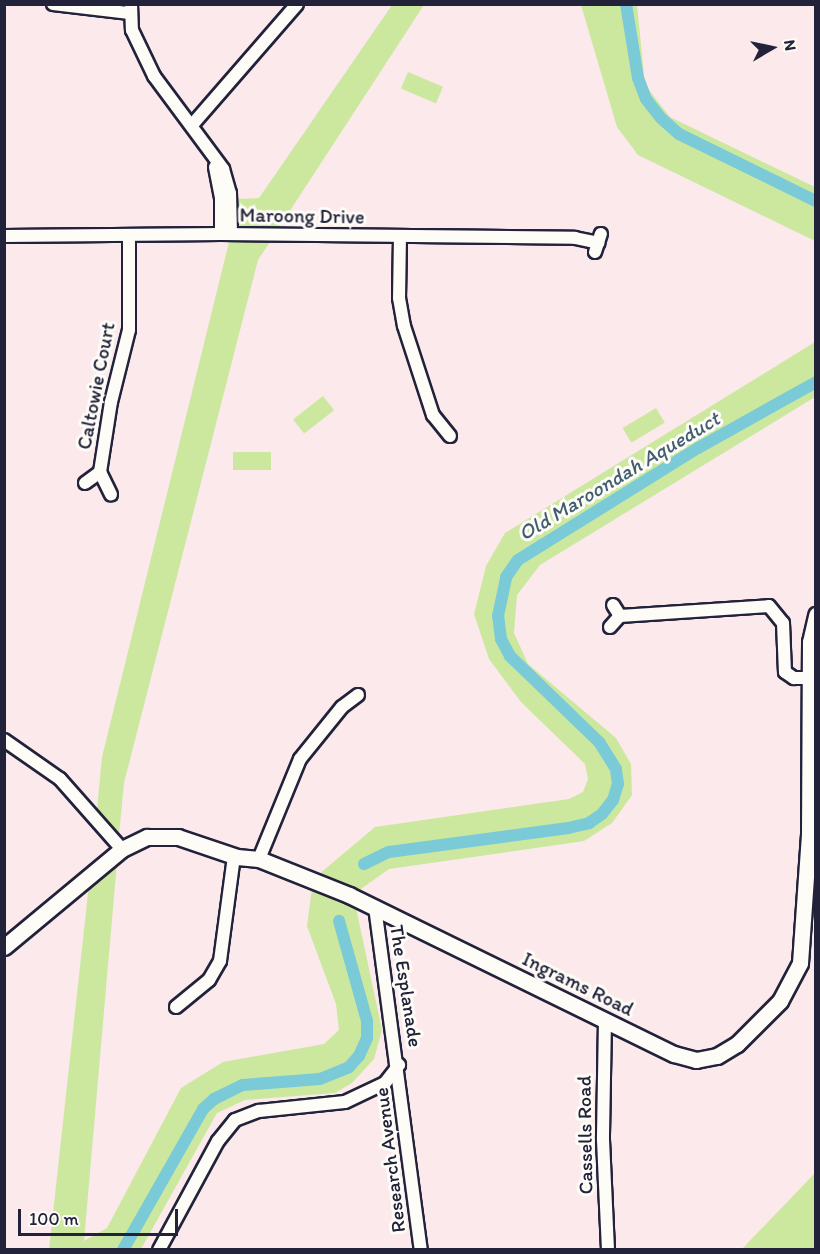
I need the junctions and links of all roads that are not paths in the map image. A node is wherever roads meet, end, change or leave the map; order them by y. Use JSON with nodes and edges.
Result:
{"nodes":[{"id":1,"x":297,"y":4,"type":"edge"},
{"id":2,"x":63,"y":6,"type":"edge"},
{"id":3,"x":95,"y":8,"type":"edge"},
{"id":4,"x":130,"y":9,"type":"edge"},
{"id":5,"x":192,"y":125,"type":"junction"},
{"id":6,"x":226,"y":234,"type":"junction"},
{"id":7,"x":4,"y":236,"type":"edge"},
{"id":8,"x":129,"y":236,"type":"junction"},
{"id":9,"x":400,"y":236,"type":"junction"},
{"id":10,"x":598,"y":243,"type":"dead end"},
{"id":11,"x":450,"y":436,"type":"dead end"},
{"id":12,"x":100,"y":472,"type":"junction"},
{"id":13,"x":85,"y":483,"type":"dead end"},
{"id":14,"x":111,"y":495,"type":"dead end"},
{"id":15,"x":613,"y":605,"type":"dead end"},
{"id":16,"x":816,"y":615,"type":"edge"},
{"id":17,"x":620,"y":616,"type":"junction"},
{"id":18,"x":610,"y":627,"type":"dead end"},
{"id":19,"x":809,"y":678,"type":"junction"},
{"id":20,"x":358,"y":695,"type":"dead end"},
{"id":21,"x":4,"y":740,"type":"edge"},
{"id":22,"x":122,"y":849,"type":"junction"},
{"id":23,"x":234,"y":856,"type":"junction"},
{"id":24,"x":259,"y":859,"type":"junction"},
{"id":25,"x":375,"y":907,"type":"junction"},
{"id":26,"x":4,"y":947,"type":"edge"},
{"id":27,"x":176,"y":1008,"type":"dead end"},
{"id":28,"x":605,"y":1020,"type":"junction"},
{"id":29,"x":399,"y":1065,"type":"junction"},
{"id":30,"x":159,"y":1250,"type":"edge"},
{"id":31,"x":421,"y":1250,"type":"edge"},
{"id":32,"x":608,"y":1250,"type":"edge"}],
"edges":[{"from":1,"to":5,"type":"street"},
{"from":2,"to":3,"type":"street"},
{"from":3,"to":4,"type":"street"},
{"from":4,"to":5,"type":"street"},
{"from":5,"to":6,"type":"street"},
{"from":6,"to":8,"type":"street","name":"Maroong Drive"},
{"from":6,"to":9,"type":"street","name":"Maroong Drive"},
{"from":7,"to":8,"type":"street","name":"Maroong Drive"},
{"from":8,"to":12,"type":"street","name":"Caltowie Court"},
{"from":9,"to":10,"type":"street","name":"Maroong Drive"},
{"from":9,"to":11,"type":"street"},
{"from":12,"to":13,"type":"street","name":"Caltowie Court"},
{"from":12,"to":14,"type":"street","name":"Caltowie Court"},
{"from":15,"to":17,"type":"street"},
{"from":16,"to":19,"type":"street","name":"Ingrams Road"},
{"from":17,"to":18,"type":"street"},
{"from":17,"to":19,"type":"street"},
{"from":19,"to":28,"type":"street","name":"Ingrams Road"},
{"from":20,"to":24,"type":"street"},
{"from":21,"to":22,"type":"street"},
{"from":22,"to":23,"type":"street","name":"Ingrams Road"},
{"from":22,"to":26,"type":"street","name":"Ingrams Road"},
{"from":23,"to":24,"type":"street","name":"Ingrams Road"},
{"from":23,"to":27,"type":"street"},
{"from":24,"to":25,"type":"street","name":"Ingrams Road"},
{"from":25,"to":28,"type":"street","name":"Ingrams Road"},
{"from":25,"to":29,"type":"street","name":"The Esplanade"},
{"from":28,"to":32,"type":"street","name":"Cassells Road"},
{"from":29,"to":30,"type":"street","name":"The Esplanade"},
{"from":29,"to":31,"type":"street","name":"Research Avenue"}]}
